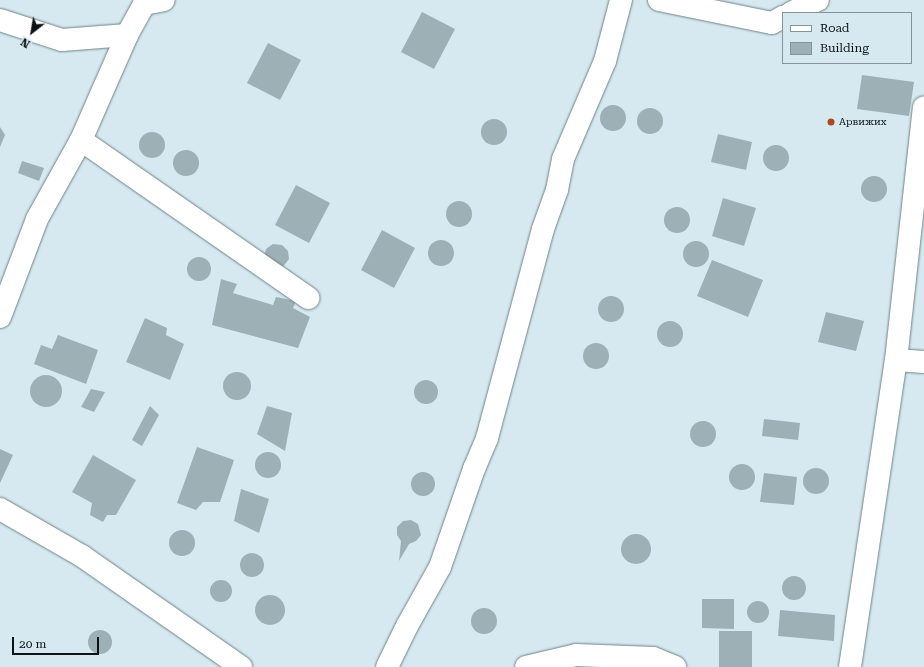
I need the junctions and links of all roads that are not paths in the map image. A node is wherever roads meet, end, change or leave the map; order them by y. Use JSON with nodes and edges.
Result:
{"nodes":[{"id":1,"x":621,"y":0,"type":"edge"},
{"id":2,"x":659,"y":0,"type":"edge"},
{"id":3,"x":818,"y":0,"type":"edge"},
{"id":4,"x":150,"y":1,"type":"edge"},
{"id":5,"x":794,"y":12,"type":"edge"},
{"id":6,"x":782,"y":18,"type":"edge"},
{"id":7,"x":0,"y":20,"type":"edge"},
{"id":8,"x":127,"y":35,"type":"junction"},
{"id":9,"x":924,"y":108,"type":"edge"},
{"id":10,"x":81,"y":140,"type":"junction"},
{"id":11,"x":308,"y":298,"type":"dead end"},
{"id":12,"x":0,"y":317,"type":"edge"},
{"id":13,"x":896,"y":360,"type":"junction"},
{"id":14,"x":924,"y":362,"type":"edge"},
{"id":15,"x":0,"y":509,"type":"edge"},
{"id":16,"x":392,"y":666,"type":"edge"},
{"id":17,"x":242,"y":667,"type":"edge"},
{"id":18,"x":526,"y":667,"type":"edge"},
{"id":19,"x":675,"y":667,"type":"edge"},
{"id":20,"x":850,"y":667,"type":"edge"}],
"edges":[{"from":1,"to":16,"type":"street"},
{"from":2,"to":6,"type":"street"},
{"from":3,"to":5,"type":"street"},
{"from":4,"to":8,"type":"street"},
{"from":7,"to":8,"type":"street"},
{"from":8,"to":10,"type":"street"},
{"from":9,"to":13,"type":"street"},
{"from":10,"to":11,"type":"street"},
{"from":10,"to":12,"type":"street"},
{"from":13,"to":14,"type":"street"},
{"from":13,"to":20,"type":"street"},
{"from":15,"to":17,"type":"street"},
{"from":18,"to":19,"type":"street"}]}
